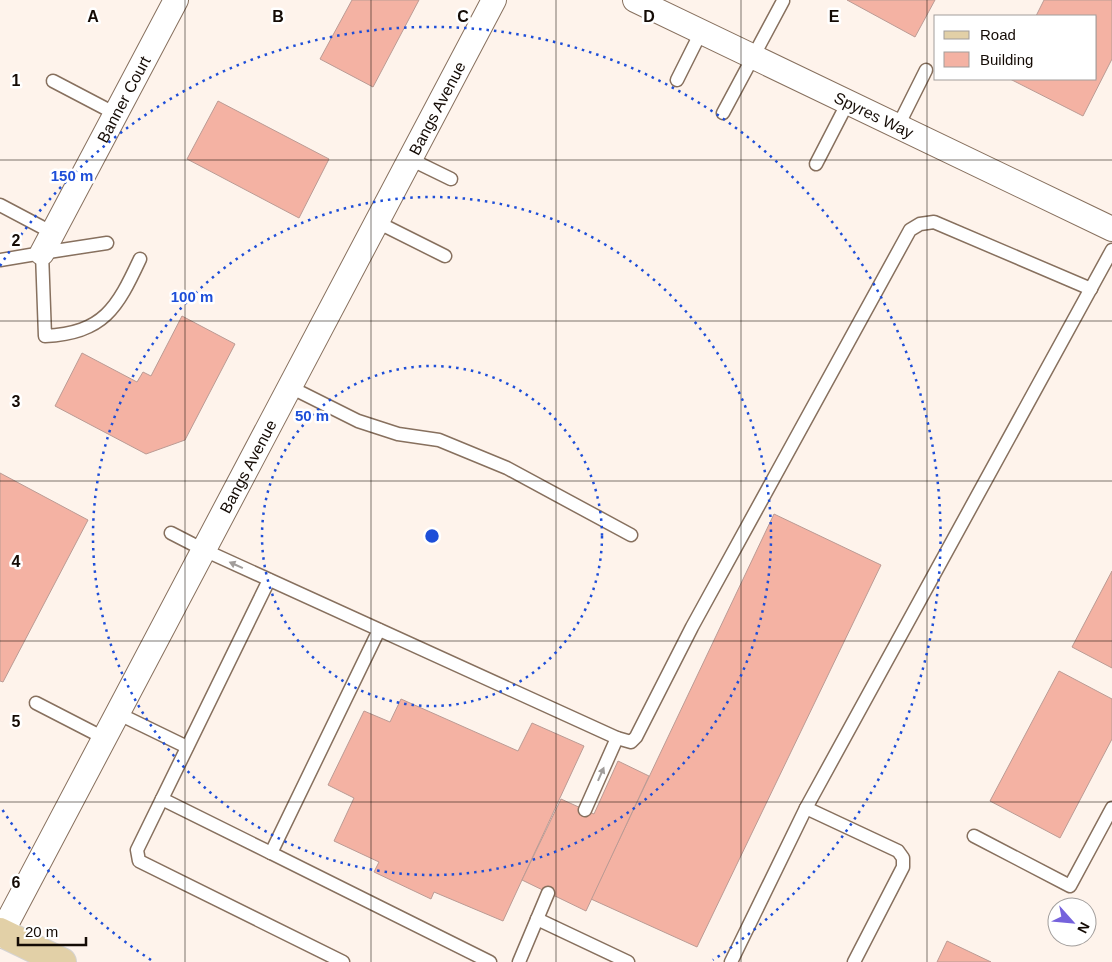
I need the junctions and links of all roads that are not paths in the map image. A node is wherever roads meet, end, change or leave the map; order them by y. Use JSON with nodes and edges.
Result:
{"nodes":[{"id":1,"x":176,"y":0,"type":"edge"},
{"id":2,"x":494,"y":0,"type":"edge"},
{"id":3,"x":635,"y":0,"type":"edge"},
{"id":4,"x":783,"y":1,"type":"edge"},
{"id":5,"x":702,"y":32,"type":"junction"},
{"id":6,"x":752,"y":56,"type":"junction"},
{"id":7,"x":926,"y":70,"type":"dead end"},
{"id":8,"x":677,"y":80,"type":"dead end"},
{"id":9,"x":53,"y":81,"type":"dead end"},
{"id":10,"x":848,"y":102,"type":"junction"},
{"id":11,"x":723,"y":112,"type":"dead end"},
{"id":12,"x":116,"y":114,"type":"junction"},
{"id":13,"x":898,"y":126,"type":"junction"},
{"id":14,"x":410,"y":159,"type":"junction"},
{"id":15,"x":816,"y":164,"type":"dead end"},
{"id":16,"x":450,"y":179,"type":"dead end"},
{"id":17,"x":0,"y":205,"type":"edge"},
{"id":18,"x":377,"y":222,"type":"junction"},
{"id":19,"x":1112,"y":229,"type":"edge"},
{"id":20,"x":47,"y":243,"type":"junction"},
{"id":21,"x":107,"y":243,"type":"dead end"},
{"id":22,"x":1112,"y":250,"type":"edge"},
{"id":23,"x":445,"y":256,"type":"dead end"},
{"id":24,"x":140,"y":259,"type":"dead end"},
{"id":25,"x":0,"y":260,"type":"edge"},
{"id":26,"x":1091,"y":289,"type":"junction"},
{"id":27,"x":290,"y":387,"type":"junction"},
{"id":28,"x":171,"y":533,"type":"dead end"},
{"id":29,"x":631,"y":535,"type":"dead end"},
{"id":30,"x":204,"y":550,"type":"junction"},
{"id":31,"x":269,"y":580,"type":"junction"},
{"id":32,"x":379,"y":630,"type":"junction"},
{"id":33,"x":36,"y":703,"type":"dead end"},
{"id":34,"x":117,"y":713,"type":"junction"},
{"id":35,"x":104,"y":738,"type":"junction"},
{"id":36,"x":617,"y":738,"type":"junction"},
{"id":37,"x":187,"y":747,"type":"junction"},
{"id":38,"x":162,"y":799,"type":"junction"},
{"id":39,"x":806,"y":808,"type":"junction"},
{"id":40,"x":1112,"y":808,"type":"edge"},
{"id":41,"x":585,"y":810,"type":"dead end"},
{"id":42,"x":974,"y":836,"type":"dead end"},
{"id":43,"x":271,"y":853,"type":"junction"},
{"id":44,"x":548,"y":893,"type":"dead end"},
{"id":45,"x":537,"y":919,"type":"junction"},
{"id":46,"x":0,"y":934,"type":"edge"},
{"id":47,"x":62,"y":962,"type":"edge"},
{"id":48,"x":343,"y":962,"type":"edge"},
{"id":49,"x":490,"y":962,"type":"edge"},
{"id":50,"x":519,"y":962,"type":"edge"},
{"id":51,"x":628,"y":962,"type":"edge"},
{"id":52,"x":731,"y":962,"type":"edge"},
{"id":53,"x":854,"y":962,"type":"edge"}],
"edges":[{"from":1,"to":12,"type":"street","name":"Banner Court"},
{"from":2,"to":14,"type":"street","name":"Bangs Avenue"},
{"from":3,"to":5,"type":"street","name":"Spyres Way"},
{"from":4,"to":6,"type":"lane"},
{"from":5,"to":6,"type":"street","name":"Spyres Way"},
{"from":5,"to":8,"type":"lane"},
{"from":6,"to":10,"type":"street","name":"Spyres Way"},
{"from":6,"to":11,"type":"lane"},
{"from":7,"to":13,"type":"lane"},
{"from":9,"to":12,"type":"lane"},
{"from":10,"to":13,"type":"street","name":"Spyres Way"},
{"from":10,"to":15,"type":"lane"},
{"from":12,"to":20,"type":"street","name":"Banner Court"},
{"from":13,"to":19,"type":"street","name":"Spyres Way"},
{"from":14,"to":16,"type":"lane"},
{"from":14,"to":18,"type":"street","name":"Bangs Avenue"},
{"from":17,"to":20,"type":"lane"},
{"from":18,"to":23,"type":"lane"},
{"from":18,"to":27,"type":"street","name":"Bangs Avenue"},
{"from":20,"to":21,"type":"lane"},
{"from":20,"to":24,"type":"lane"},
{"from":20,"to":25,"type":"lane"},
{"from":22,"to":26,"type":"lane"},
{"from":26,"to":36,"type":"lane"},
{"from":26,"to":39,"type":"lane"},
{"from":27,"to":29,"type":"lane"},
{"from":27,"to":30,"type":"street","name":"Bangs Avenue"},
{"from":28,"to":30,"type":"lane"},
{"from":31,"to":30,"type":"lane","one_way":true},
{"from":30,"to":34,"type":"street","name":"Bangs Avenue"},
{"from":31,"to":32,"type":"lane"},
{"from":31,"to":37,"type":"lane"},
{"from":32,"to":36,"type":"lane"},
{"from":32,"to":43,"type":"lane"},
{"from":33,"to":35,"type":"lane"},
{"from":34,"to":35,"type":"street","name":"Bangs Avenue"},
{"from":34,"to":37,"type":"lane"},
{"from":35,"to":46,"type":"street","name":"Bangs Avenue"},
{"from":41,"to":36,"type":"lane","one_way":true},
{"from":37,"to":38,"type":"lane"},
{"from":38,"to":43,"type":"lane"},
{"from":38,"to":48,"type":"lane"},
{"from":39,"to":52,"type":"lane"},
{"from":39,"to":53,"type":"lane"},
{"from":40,"to":42,"type":"lane"},
{"from":43,"to":49,"type":"lane"},
{"from":44,"to":45,"type":"lane"},
{"from":45,"to":50,"type":"lane"},
{"from":45,"to":51,"type":"lane"},
{"from":46,"to":47,"type":"main road"}]}
